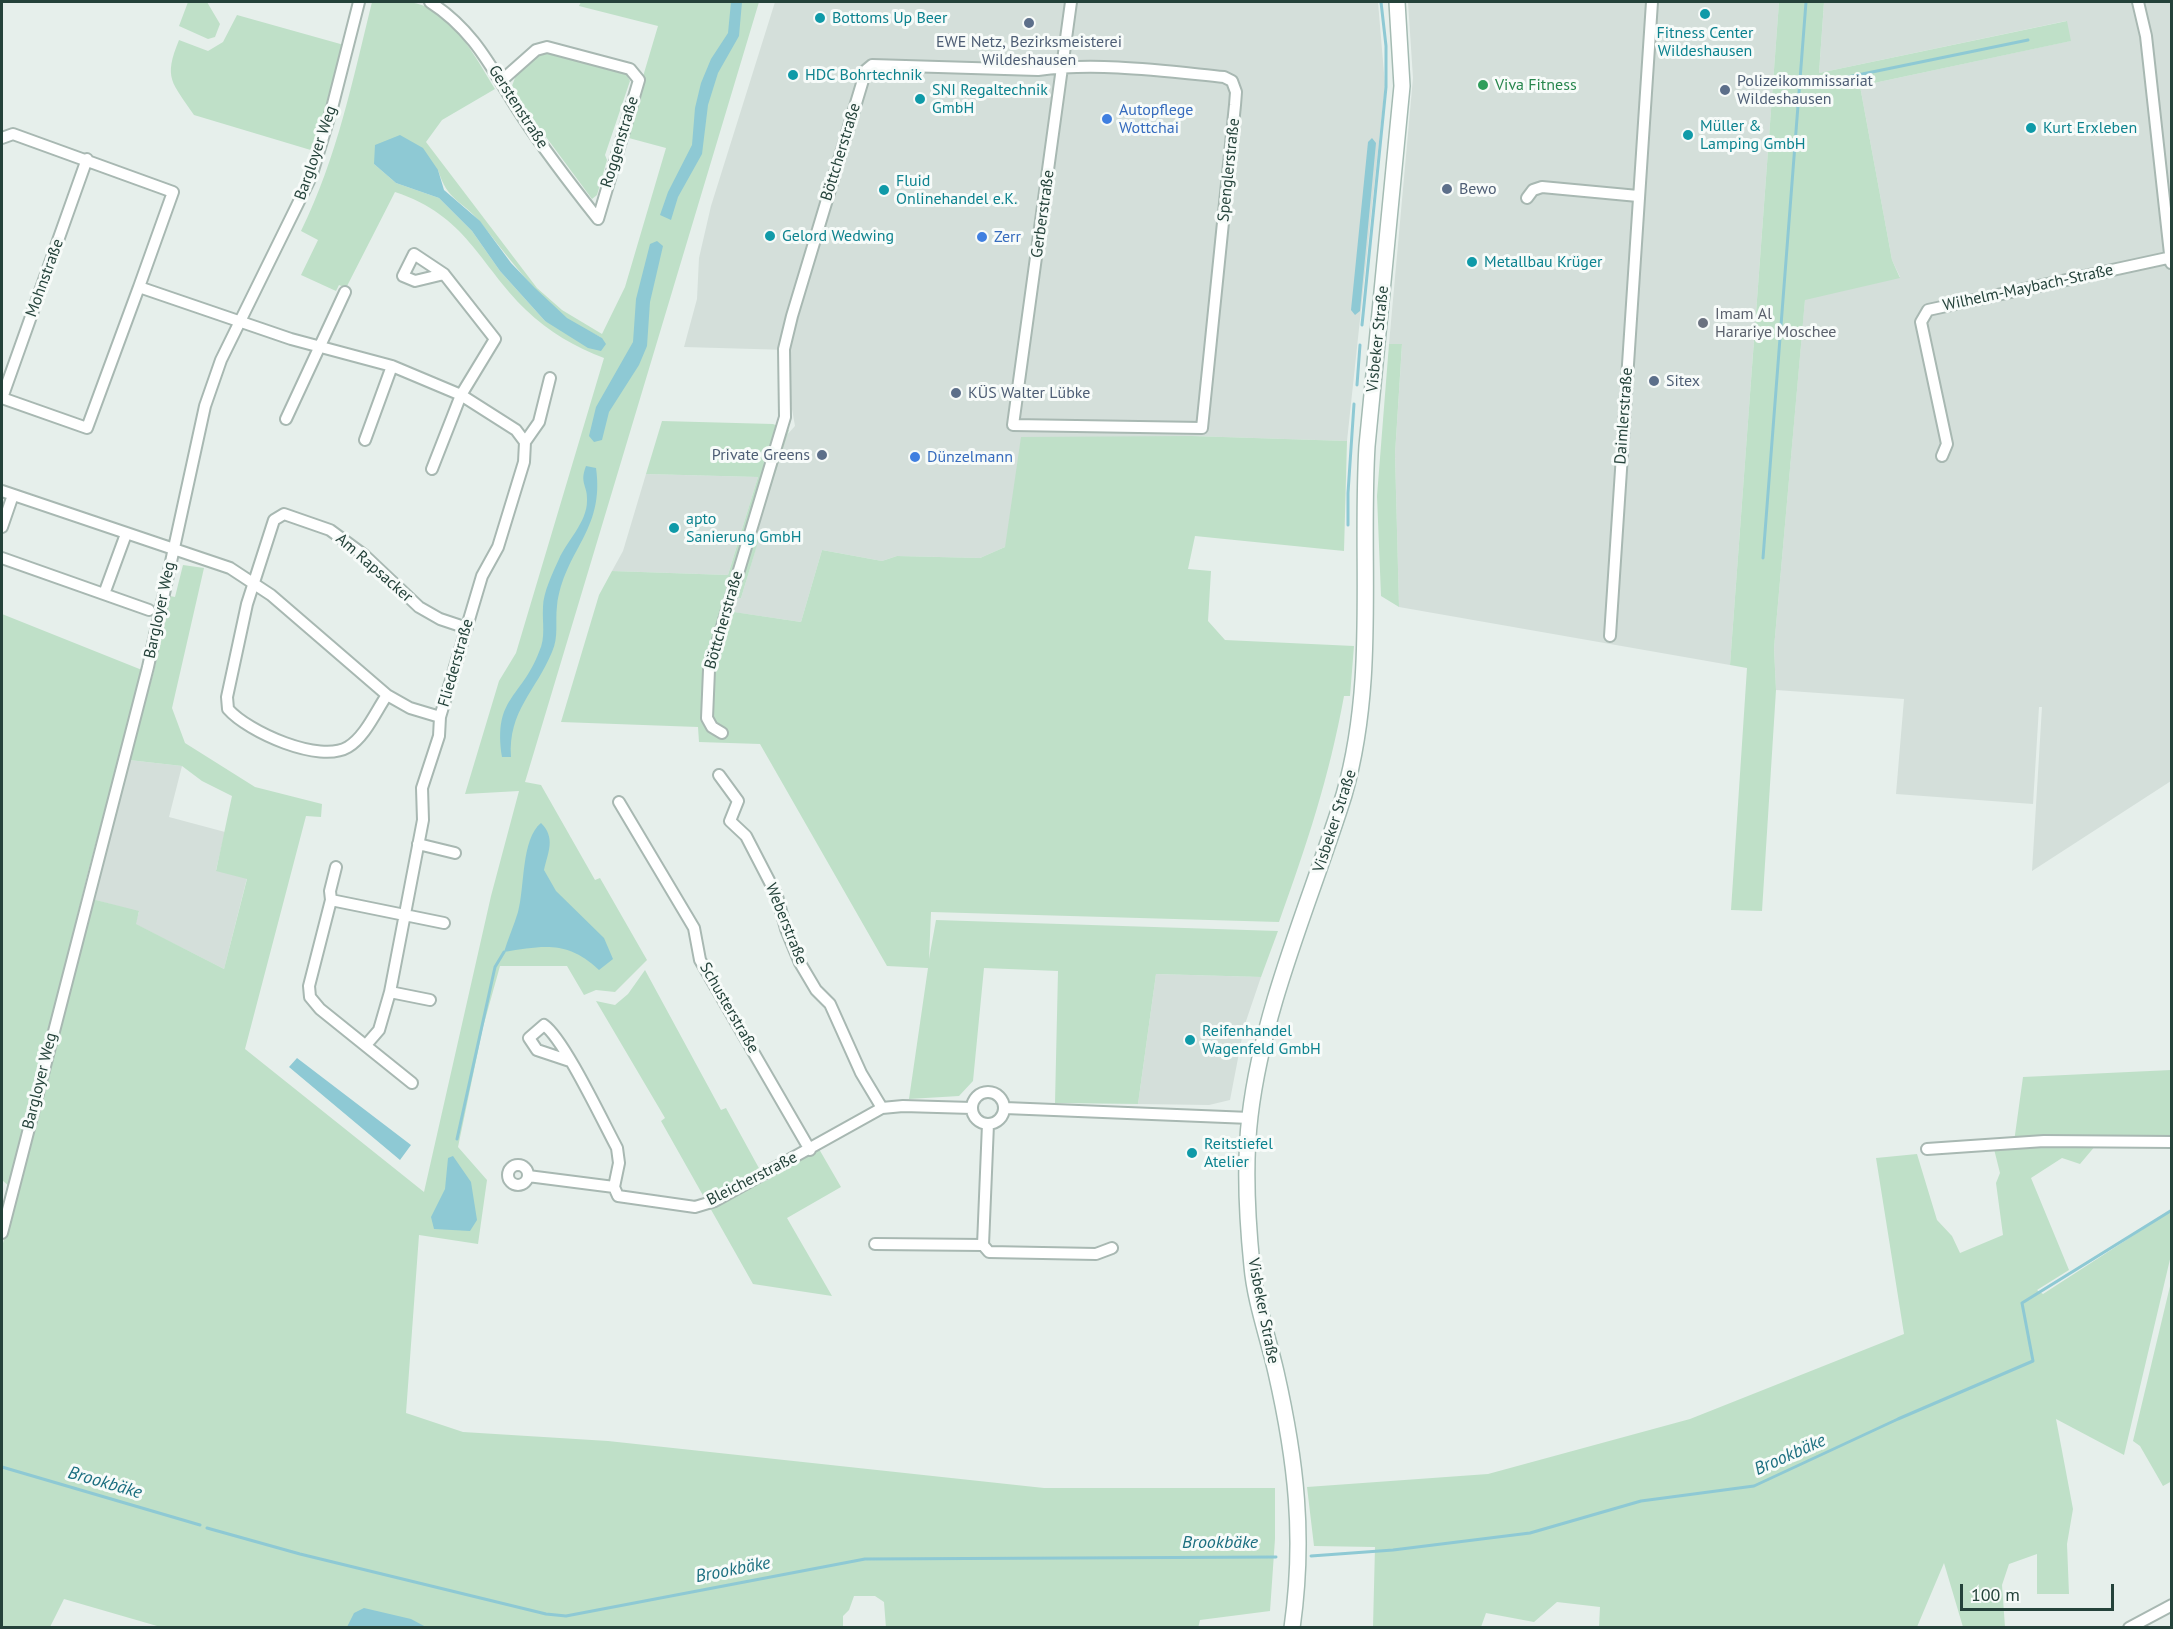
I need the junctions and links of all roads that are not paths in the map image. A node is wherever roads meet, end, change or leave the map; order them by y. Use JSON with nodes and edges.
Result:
{"nodes":[{"id":1,"x":359,"y":2,"type":"edge"},
{"id":2,"x":430,"y":2,"type":"edge"},
{"id":3,"x":1071,"y":2,"type":"edge"},
{"id":4,"x":1397,"y":2,"type":"edge"},
{"id":5,"x":1653,"y":2,"type":"edge"},
{"id":6,"x":2138,"y":2,"type":"edge"},
{"id":7,"x":1064,"y":66,"type":"junction"},
{"id":8,"x":501,"y":81,"type":"junction"},
{"id":9,"x":2,"y":138,"type":"edge"},
{"id":10,"x":87,"y":159,"type":"junction"},
{"id":11,"x":1638,"y":196,"type":"junction"},
{"id":12,"x":1527,"y":198,"type":"dead end"},
{"id":13,"x":598,"y":219,"type":"joint"},
{"id":14,"x":2171,"y":259,"type":"edge"},
{"id":15,"x":444,"y":274,"type":"dead end"},
{"id":16,"x":139,"y":287,"type":"junction"},
{"id":17,"x":345,"y":292,"type":"dead end"},
{"id":18,"x":240,"y":320,"type":"junction"},
{"id":19,"x":321,"y":346,"type":"junction"},
{"id":20,"x":392,"y":366,"type":"junction"},
{"id":21,"x":550,"y":378,"type":"dead end"},
{"id":22,"x":461,"y":395,"type":"junction"},
{"id":23,"x":2,"y":398,"type":"edge"},
{"id":24,"x":286,"y":419,"type":"dead end"},
{"id":25,"x":1202,"y":428,"type":"joint"},
{"id":26,"x":365,"y":440,"type":"dead end"},
{"id":27,"x":525,"y":442,"type":"junction"},
{"id":28,"x":1942,"y":456,"type":"dead end"},
{"id":29,"x":432,"y":469,"type":"dead end"},
{"id":30,"x":2,"y":491,"type":"edge"},
{"id":31,"x":13,"y":495,"type":"junction"},
{"id":32,"x":2,"y":527,"type":"edge"},
{"id":33,"x":126,"y":534,"type":"junction"},
{"id":34,"x":174,"y":550,"type":"junction"},
{"id":35,"x":2,"y":558,"type":"edge"},
{"id":36,"x":255,"y":584,"type":"junction"},
{"id":37,"x":105,"y":594,"type":"junction"},
{"id":38,"x":149,"y":610,"type":"dead end"},
{"id":39,"x":467,"y":628,"type":"junction"},
{"id":40,"x":1610,"y":636,"type":"dead end"},
{"id":41,"x":387,"y":695,"type":"junction"},
{"id":42,"x":440,"y":717,"type":"junction"},
{"id":43,"x":722,"y":733,"type":"dead end"},
{"id":44,"x":719,"y":775,"type":"dead end"},
{"id":45,"x":620,"y":802,"type":"dead end"},
{"id":46,"x":418,"y":844,"type":"junction"},
{"id":47,"x":455,"y":853,"type":"dead end"},
{"id":48,"x":336,"y":867,"type":"dead end"},
{"id":49,"x":331,"y":900,"type":"junction"},
{"id":50,"x":406,"y":915,"type":"junction"},
{"id":51,"x":444,"y":923,"type":"dead end"},
{"id":52,"x":390,"y":992,"type":"junction"},
{"id":53,"x":430,"y":1000,"type":"dead end"},
{"id":54,"x":366,"y":1045,"type":"junction"},
{"id":55,"x":570,"y":1062,"type":"dead end"},
{"id":56,"x":412,"y":1083,"type":"dead end"},
{"id":57,"x":882,"y":1108,"type":"junction"},
{"id":58,"x":972,"y":1108,"type":"junction"},
{"id":59,"x":1005,"y":1108,"type":"junction"},
{"id":60,"x":1250,"y":1118,"type":"junction"},
{"id":61,"x":988,"y":1124,"type":"junction"},
{"id":62,"x":2172,"y":1142,"type":"edge"},
{"id":63,"x":1927,"y":1149,"type":"dead end"},
{"id":64,"x":810,"y":1150,"type":"junction"},
{"id":65,"x":528,"y":1176,"type":"dead end"},
{"id":66,"x":614,"y":1187,"type":"junction"},
{"id":67,"x":2,"y":1233,"type":"edge"},
{"id":68,"x":875,"y":1244,"type":"dead end"},
{"id":69,"x":983,"y":1245,"type":"junction"},
{"id":70,"x":1112,"y":1248,"type":"dead end"},
{"id":71,"x":2172,"y":1605,"type":"edge"},
{"id":72,"x":1295,"y":1627,"type":"edge"},
{"id":73,"x":2129,"y":1628,"type":"edge"}],
"edges":[{"from":1,"to":18,"type":"street","name":"Bargloyer Weg"},
{"from":2,"to":8,"type":"street","name":"Gerstenstraße"},
{"from":3,"to":7,"type":"street","name":"Gerberstraße"},
{"from":4,"to":60,"type":"main road","name":"Visbeker Straße"},
{"from":5,"to":11,"type":"street","name":"Daimlerstraße"},
{"from":6,"to":14,"type":"street"},
{"from":7,"to":25,"type":"street","name":"Spenglerstraße"},
{"from":7,"to":25,"type":"street","name":"Gerberstraße"},
{"from":7,"to":43,"type":"street","name":"Böttcherstraße"},
{"from":8,"to":13,"type":"street","name":"Gerstenstraße"},
{"from":8,"to":13,"type":"street","name":"Roggenstraße"},
{"from":9,"to":10,"type":"street","name":"Mohnstraße"},
{"from":10,"to":16,"type":"street","name":"Mohnstraße"},
{"from":10,"to":23,"type":"street","name":"Mohnstraße"},
{"from":11,"to":12,"type":"street"},
{"from":11,"to":40,"type":"street","name":"Daimlerstraße"},
{"from":14,"to":28,"type":"street","name":"Wilhelm-Maybach-Straße"},
{"from":15,"to":22,"type":"street"},
{"from":16,"to":18,"type":"street"},
{"from":16,"to":23,"type":"street","name":"Mohnstraße"},
{"from":17,"to":19,"type":"street"},
{"from":18,"to":19,"type":"street"},
{"from":18,"to":34,"type":"street","name":"Bargloyer Weg"},
{"from":19,"to":20,"type":"street"},
{"from":19,"to":24,"type":"street"},
{"from":20,"to":22,"type":"street"},
{"from":20,"to":26,"type":"street"},
{"from":21,"to":27,"type":"street"},
{"from":22,"to":27,"type":"street"},
{"from":22,"to":29,"type":"street"},
{"from":27,"to":39,"type":"street","name":"Fliederstraße"},
{"from":30,"to":31,"type":"street","name":"Fliederstraße"},
{"from":31,"to":32,"type":"street"},
{"from":31,"to":33,"type":"street","name":"Fliederstraße"},
{"from":33,"to":34,"type":"street","name":"Fliederstraße"},
{"from":33,"to":37,"type":"street"},
{"from":34,"to":36,"type":"street","name":"Fliederstraße"},
{"from":34,"to":67,"type":"street","name":"Bargloyer Weg"},
{"from":35,"to":37,"type":"street"},
{"from":36,"to":39,"type":"street","name":"Am Rapsacker"},
{"from":36,"to":41,"type":"street","name":"Fliederstraße"},
{"from":36,"to":41,"type":"street","name":"Am Rapsacker"},
{"from":37,"to":38,"type":"street"},
{"from":39,"to":42,"type":"street","name":"Fliederstraße"},
{"from":41,"to":42,"type":"street","name":"Fliederstraße"},
{"from":42,"to":46,"type":"street"},
{"from":44,"to":57,"type":"street","name":"Weberstraße"},
{"from":45,"to":64,"type":"street","name":"Schusterstraße"},
{"from":46,"to":47,"type":"street"},
{"from":46,"to":50,"type":"street"},
{"from":48,"to":49,"type":"street"},
{"from":49,"to":50,"type":"street"},
{"from":49,"to":54,"type":"street"},
{"from":50,"to":51,"type":"street"},
{"from":50,"to":52,"type":"street"},
{"from":52,"to":53,"type":"street"},
{"from":52,"to":54,"type":"street"},
{"from":54,"to":56,"type":"street"},
{"from":55,"to":66,"type":"street"},
{"from":57,"to":58,"type":"street","name":"Bleicherstraße"},
{"from":57,"to":64,"type":"street","name":"Bleicherstraße"},
{"from":58,"to":59,"type":"street"},
{"from":58,"to":61,"type":"street"},
{"from":59,"to":60,"type":"street"},
{"from":59,"to":61,"type":"street"},
{"from":60,"to":72,"type":"main road","name":"Visbeker Straße"},
{"from":61,"to":69,"type":"street"},
{"from":62,"to":63,"type":"street"},
{"from":64,"to":66,"type":"street","name":"Bleicherstraße"},
{"from":65,"to":66,"type":"street","name":"Bleicherstraße"},
{"from":68,"to":69,"type":"street"},
{"from":69,"to":70,"type":"street"},
{"from":71,"to":73,"type":"street"}]}
